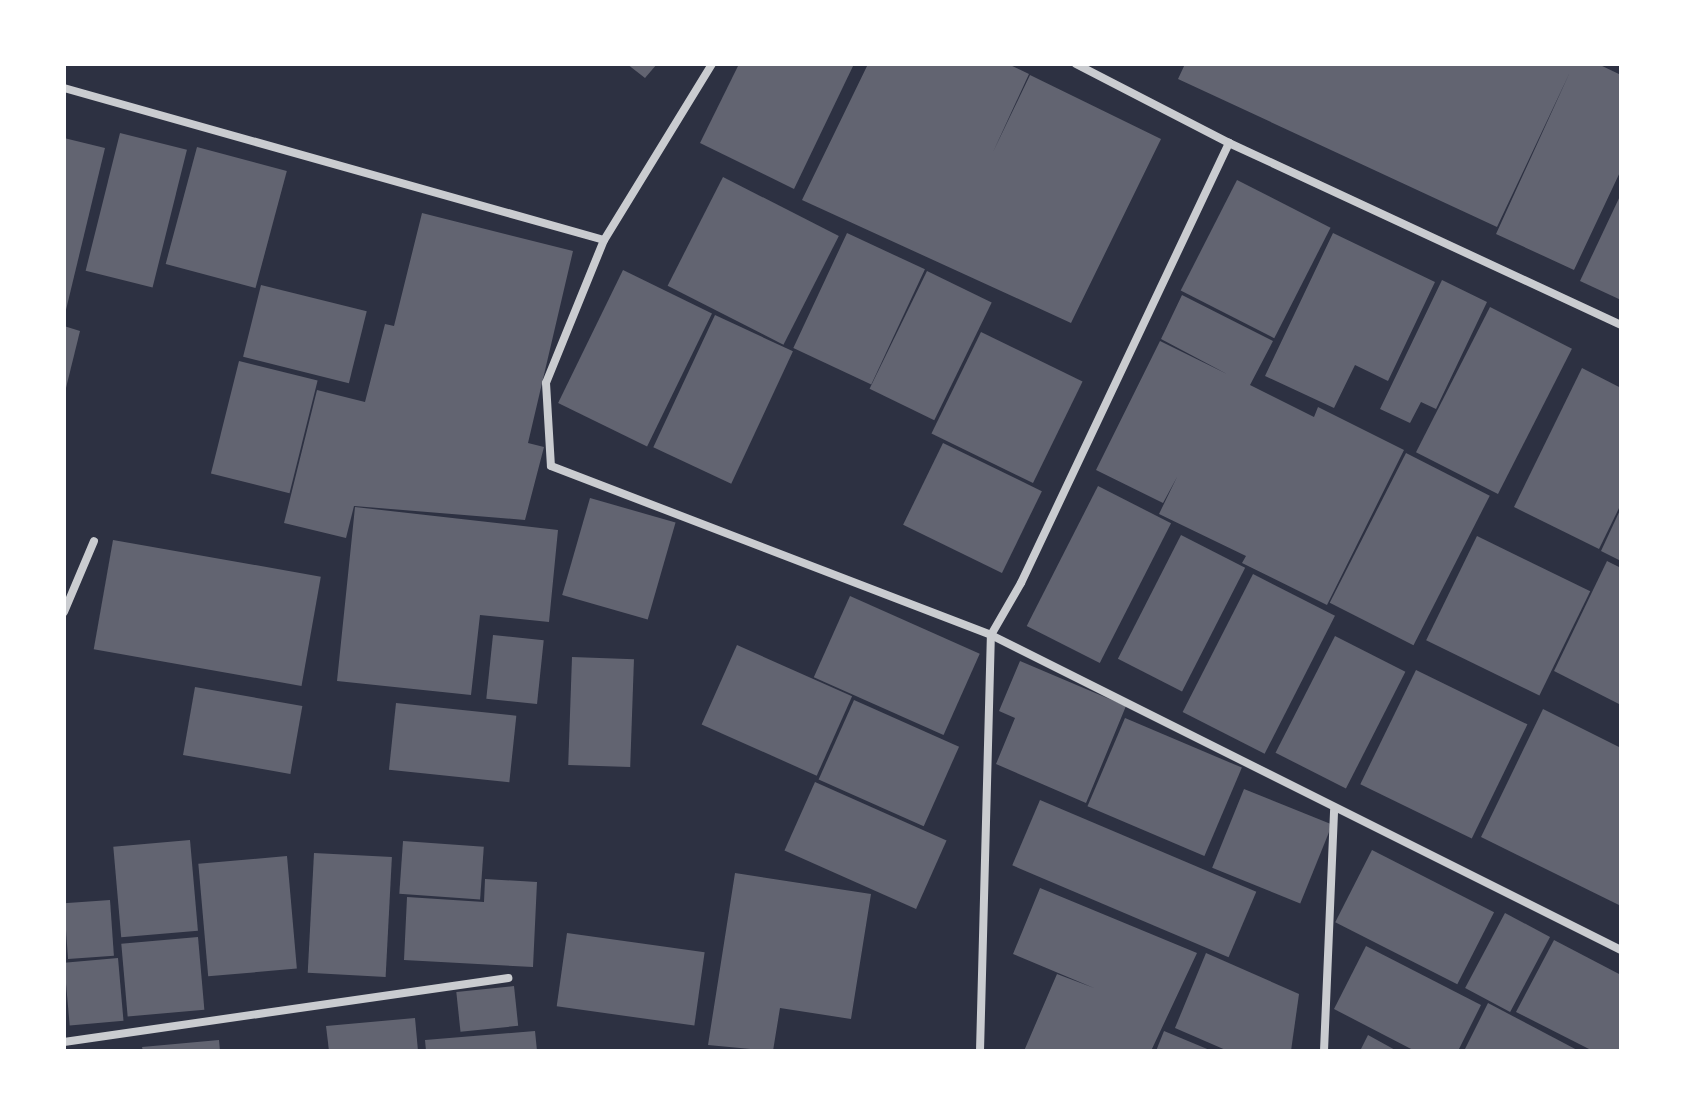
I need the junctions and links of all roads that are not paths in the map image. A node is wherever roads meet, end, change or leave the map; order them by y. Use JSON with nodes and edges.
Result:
{"nodes":[{"id":1,"x":712,"y":64,"type":"edge"},
{"id":2,"x":1076,"y":64,"type":"edge"},
{"id":3,"x":64,"y":88,"type":"edge"},
{"id":4,"x":1229,"y":143,"type":"junction"},
{"id":5,"x":604,"y":240,"type":"junction"},
{"id":6,"x":1621,"y":325,"type":"edge"},
{"id":7,"x":94,"y":541,"type":"dead end"},
{"id":8,"x":64,"y":612,"type":"edge"},
{"id":9,"x":991,"y":635,"type":"junction"},
{"id":10,"x":1334,"y":810,"type":"junction"},
{"id":11,"x":1621,"y":950,"type":"edge"},
{"id":12,"x":508,"y":978,"type":"dead end"},
{"id":13,"x":64,"y":1042,"type":"edge"},
{"id":14,"x":980,"y":1051,"type":"edge"},
{"id":15,"x":1324,"y":1051,"type":"edge"}],
"edges":[{"from":1,"to":5,"type":"street"},
{"from":2,"to":4,"type":"street"},
{"from":3,"to":5,"type":"street"},
{"from":4,"to":6,"type":"street"},
{"from":4,"to":9,"type":"street"},
{"from":5,"to":9,"type":"street"},
{"from":7,"to":8,"type":"street"},
{"from":9,"to":10,"type":"street"},
{"from":9,"to":14,"type":"street"},
{"from":10,"to":11,"type":"street"},
{"from":10,"to":15,"type":"street"},
{"from":12,"to":13,"type":"street"}]}
